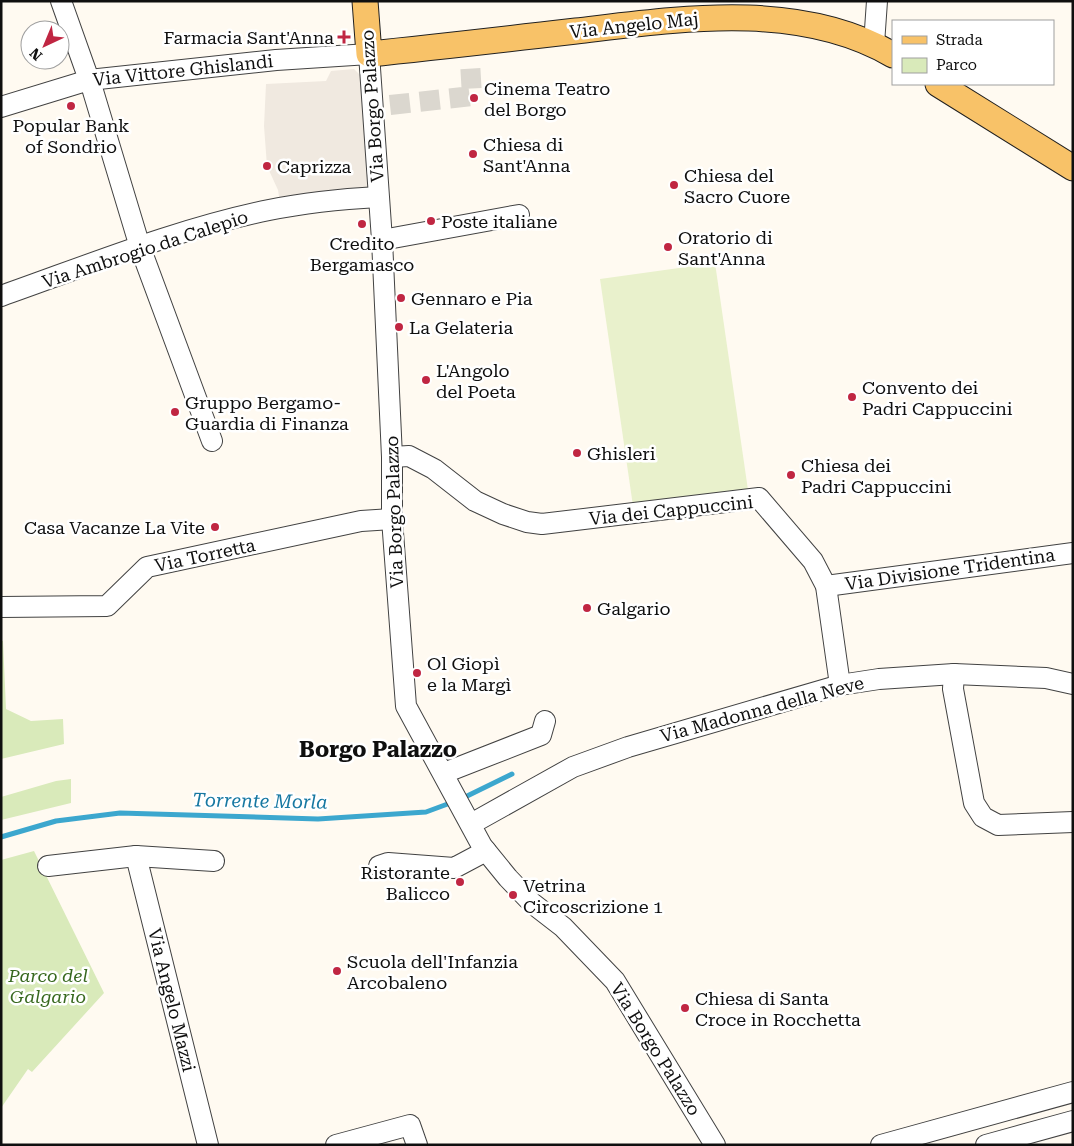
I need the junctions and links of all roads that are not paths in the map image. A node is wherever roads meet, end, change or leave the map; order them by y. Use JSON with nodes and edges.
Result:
{"nodes":[{"id":1,"x":61,"y":1,"type":"edge"},
{"id":2,"x":365,"y":1,"type":"edge"},
{"id":3,"x":877,"y":1,"type":"edge"},
{"id":4,"x":883,"y":50,"type":"edge"},
{"id":5,"x":369,"y":54,"type":"junction"},
{"id":6,"x":89,"y":80,"type":"junction"},
{"id":7,"x":940,"y":85,"type":"edge"},
{"id":8,"x":1,"y":108,"type":"edge"},
{"id":9,"x":1070,"y":161,"type":"edge"},
{"id":10,"x":378,"y":197,"type":"junction"},
{"id":11,"x":519,"y":215,"type":"dead end"},
{"id":12,"x":382,"y":240,"type":"junction"},
{"id":13,"x":140,"y":247,"type":"junction"},
{"id":14,"x":1,"y":296,"type":"edge"},
{"id":15,"x":212,"y":441,"type":"dead end"},
{"id":16,"x":392,"y":458,"type":"junction"},
{"id":17,"x":392,"y":519,"type":"junction"},
{"id":18,"x":1073,"y":553,"type":"edge"},
{"id":19,"x":826,"y":586,"type":"junction"},
{"id":20,"x":1,"y":607,"type":"edge"},
{"id":21,"x":954,"y":674,"type":"junction"},
{"id":22,"x":1073,"y":684,"type":"edge"},
{"id":23,"x":840,"y":685,"type":"junction"},
{"id":24,"x":545,"y":720,"type":"dead end"},
{"id":25,"x":446,"y":777,"type":"junction"},
{"id":26,"x":469,"y":821,"type":"junction"},
{"id":27,"x":1073,"y":822,"type":"edge"},
{"id":28,"x":486,"y":851,"type":"junction"},
{"id":29,"x":136,"y":856,"type":"junction"},
{"id":30,"x":214,"y":861,"type":"dead end"},
{"id":31,"x":48,"y":866,"type":"dead end"},
{"id":32,"x":379,"y":866,"type":"dead end"},
{"id":33,"x":1073,"y":1092,"type":"edge"},
{"id":34,"x":1073,"y":1104,"type":"edge"},
{"id":35,"x":1073,"y":1121,"type":"edge"},
{"id":36,"x":1052,"y":1125,"type":"junction"},
{"id":37,"x":208,"y":1145,"type":"edge"},
{"id":38,"x":336,"y":1145,"type":"edge"},
{"id":39,"x":417,"y":1145,"type":"edge"},
{"id":40,"x":715,"y":1145,"type":"edge"},
{"id":41,"x":881,"y":1145,"type":"edge"},
{"id":42,"x":924,"y":1145,"type":"edge"},
{"id":43,"x":986,"y":1145,"type":"edge"}],
"edges":[{"from":1,"to":6,"type":"street"},
{"from":2,"to":5,"type":"main road","name":"Via Borgo Palazzo"},
{"from":3,"to":4,"type":"street"},
{"from":4,"to":5,"type":"main road","name":"Via Angelo Maj"},
{"from":5,"to":6,"type":"street","name":"Via Vittore Ghislandi"},
{"from":5,"to":10,"type":"street","name":"Via Borgo Palazzo"},
{"from":6,"to":8,"type":"street","name":"Via Vittore Ghislandi"},
{"from":6,"to":13,"type":"street"},
{"from":7,"to":9,"type":"main road"},
{"from":10,"to":12,"type":"street","name":"Via Borgo Palazzo"},
{"from":10,"to":13,"type":"street","name":"Via Ambrogio da Calepio"},
{"from":11,"to":12,"type":"street"},
{"from":12,"to":16,"type":"street","name":"Via Borgo Palazzo"},
{"from":13,"to":14,"type":"street","name":"Via Ambrogio da Calepio"},
{"from":13,"to":15,"type":"street"},
{"from":16,"to":17,"type":"street","name":"Via Borgo Palazzo"},
{"from":16,"to":19,"type":"street","name":"Via dei Cappuccini"},
{"from":17,"to":20,"type":"street","name":"Via Torretta"},
{"from":17,"to":25,"type":"street","name":"Via Borgo Palazzo"},
{"from":18,"to":19,"type":"street","name":"Via Divisione Tridentina"},
{"from":19,"to":23,"type":"street","name":"Via dei Cappuccini"},
{"from":21,"to":22,"type":"street","name":"Via Madonna della Neve"},
{"from":21,"to":23,"type":"street","name":"Via Madonna della Neve"},
{"from":21,"to":27,"type":"street"},
{"from":23,"to":26,"type":"street","name":"Via Madonna della Neve"},
{"from":24,"to":25,"type":"street"},
{"from":25,"to":26,"type":"street","name":"Via Borgo Palazzo"},
{"from":26,"to":28,"type":"street","name":"Via Borgo Palazzo"},
{"from":28,"to":32,"type":"street"},
{"from":28,"to":40,"type":"street","name":"Via Borgo Palazzo"},
{"from":29,"to":30,"type":"street"},
{"from":29,"to":31,"type":"street"},
{"from":29,"to":37,"type":"street","name":"Via Angelo Mazzi"},
{"from":33,"to":41,"type":"street"},
{"from":34,"to":36,"type":"street"},
{"from":35,"to":36,"type":"street"},
{"from":36,"to":42,"type":"street"},
{"from":36,"to":43,"type":"street"},
{"from":38,"to":39,"type":"street"}]}
